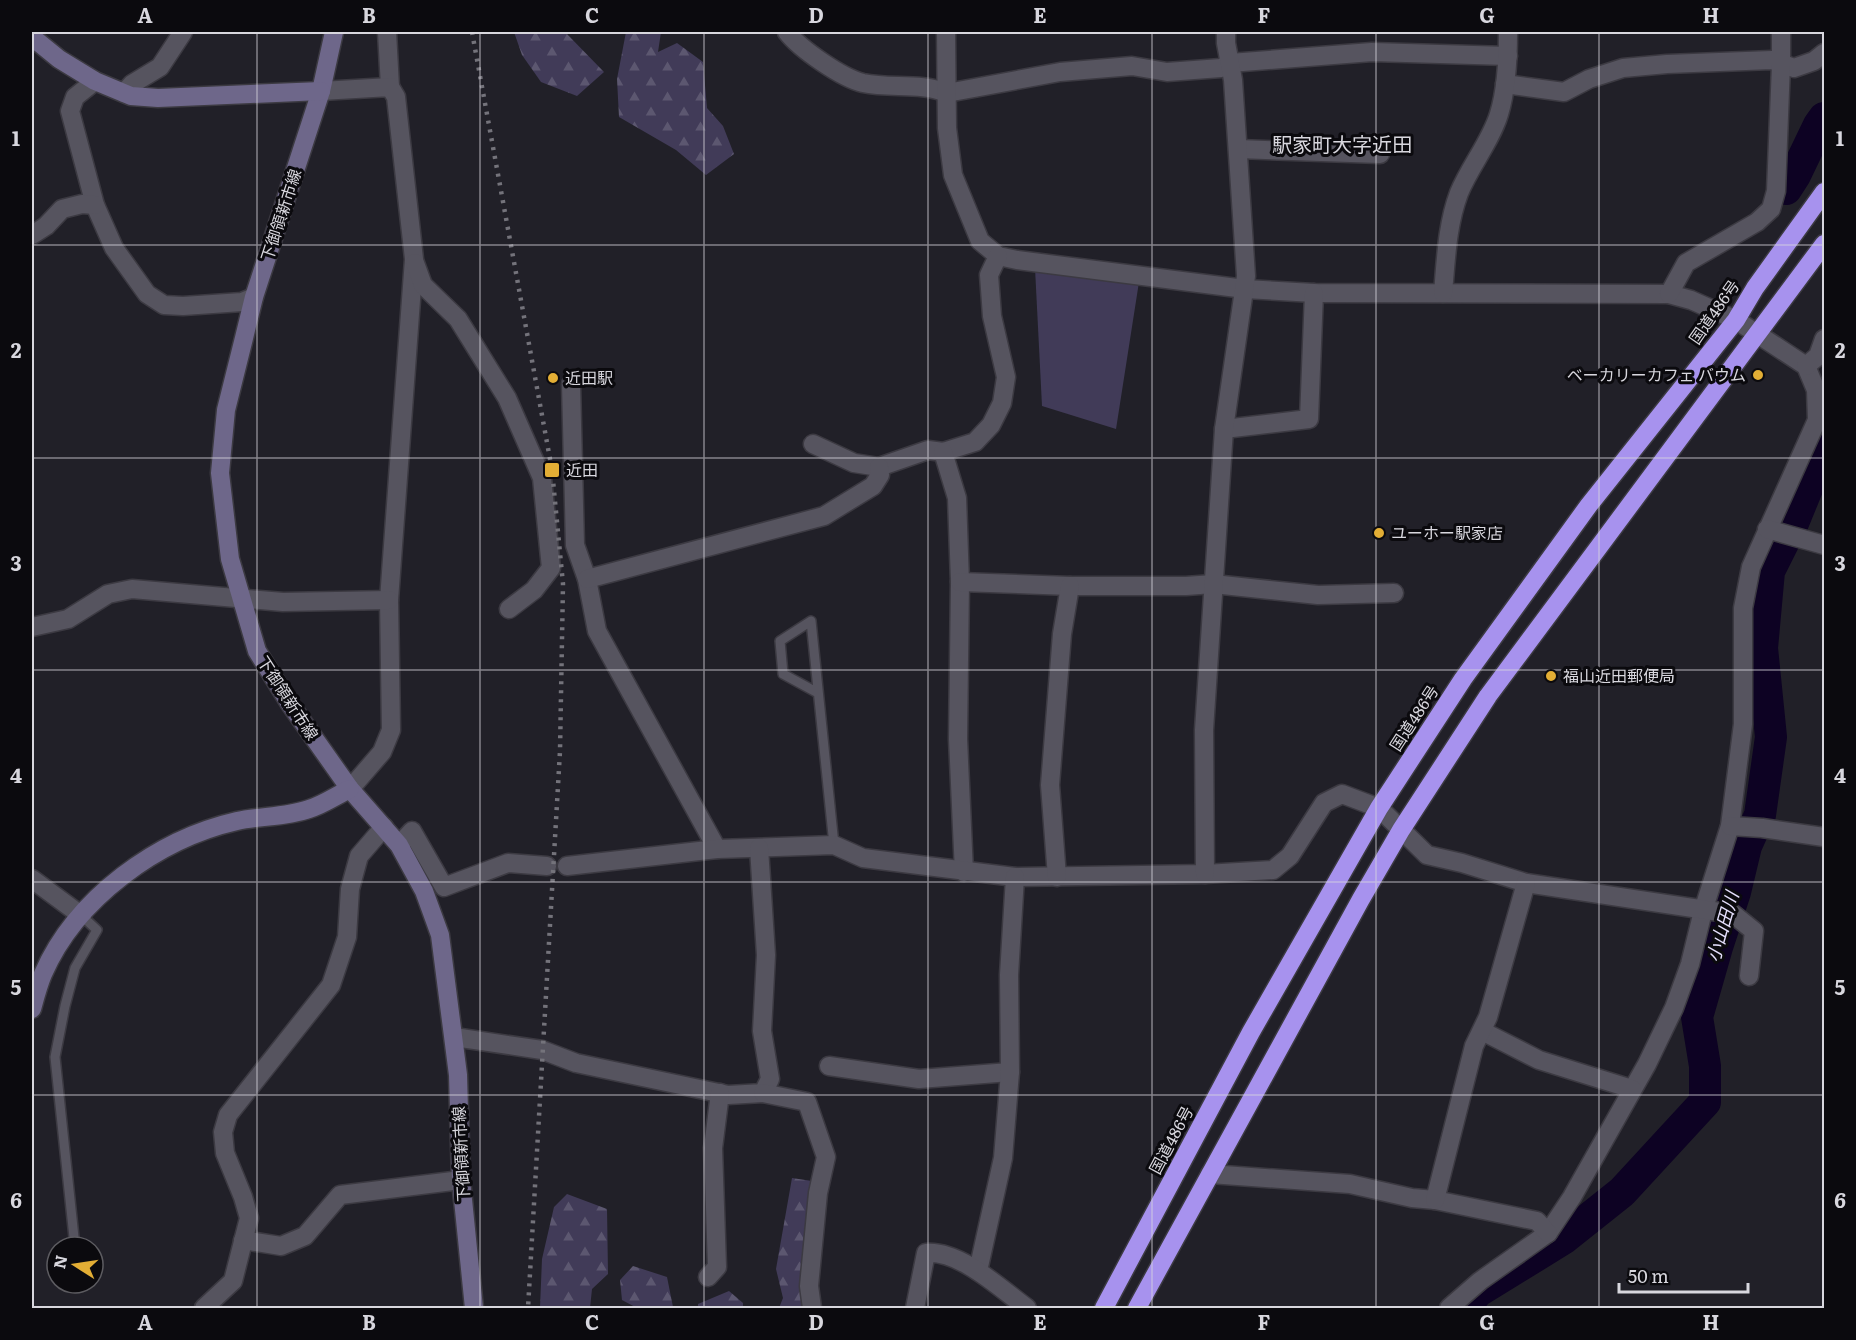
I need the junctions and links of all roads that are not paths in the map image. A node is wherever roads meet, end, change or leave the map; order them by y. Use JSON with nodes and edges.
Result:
{"nodes":[{"id":1,"x":183,"y":32,"type":"edge"},
{"id":2,"x":334,"y":32,"type":"edge"},
{"id":3,"x":387,"y":32,"type":"edge"},
{"id":4,"x":787,"y":32,"type":"edge"},
{"id":5,"x":946,"y":32,"type":"edge"},
{"id":6,"x":1226,"y":32,"type":"edge"},
{"id":7,"x":1508,"y":32,"type":"edge"},
{"id":8,"x":1780,"y":32,"type":"edge"},
{"id":9,"x":32,"y":37,"type":"edge"},
{"id":10,"x":1824,"y":53,"type":"edge"},
{"id":11,"x":1508,"y":56,"type":"junction"},
{"id":12,"x":1230,"y":63,"type":"junction"},
{"id":13,"x":1781,"y":65,"type":"junction"},
{"id":14,"x":95,"y":81,"type":"junction"},
{"id":15,"x":1505,"y":84,"type":"junction"},
{"id":16,"x":390,"y":87,"type":"junction"},
{"id":17,"x":321,"y":91,"type":"junction"},
{"id":18,"x":124,"y":93,"type":"junction"},
{"id":19,"x":947,"y":93,"type":"junction"},
{"id":20,"x":1238,"y":149,"type":"junction"},
{"id":21,"x":1380,"y":154,"type":"dead end"},
{"id":22,"x":1824,"y":192,"type":"edge"},
{"id":23,"x":95,"y":205,"type":"junction"},
{"id":24,"x":32,"y":235,"type":"edge"},
{"id":25,"x":1824,"y":244,"type":"edge"},
{"id":26,"x":998,"y":256,"type":"junction"},
{"id":27,"x":414,"y":259,"type":"junction"},
{"id":28,"x":1245,"y":289,"type":"junction"},
{"id":29,"x":1314,"y":293,"type":"junction"},
{"id":30,"x":1443,"y":293,"type":"junction"},
{"id":31,"x":1669,"y":294,"type":"junction"},
{"id":32,"x":255,"y":297,"type":"junction"},
{"id":33,"x":1736,"y":320,"type":"junction"},
{"id":34,"x":1758,"y":335,"type":"junction"},
{"id":35,"x":1824,"y":339,"type":"edge"},
{"id":36,"x":1806,"y":366,"type":"junction"},
{"id":37,"x":571,"y":384,"type":"dead end"},
{"id":38,"x":1224,"y":429,"type":"junction"},
{"id":39,"x":813,"y":444,"type":"dead end"},
{"id":40,"x":943,"y":452,"type":"junction"},
{"id":41,"x":879,"y":467,"type":"junction"},
{"id":42,"x":542,"y":478,"type":"junction"},
{"id":43,"x":575,"y":494,"type":"junction"},
{"id":44,"x":1779,"y":533,"type":"junction"},
{"id":45,"x":1824,"y":545,"type":"edge"},
{"id":46,"x":587,"y":579,"type":"junction"},
{"id":47,"x":960,"y":582,"type":"junction"},
{"id":48,"x":1213,"y":584,"type":"junction"},
{"id":49,"x":1070,"y":586,"type":"junction"},
{"id":50,"x":1394,"y":593,"type":"dead end"},
{"id":51,"x":242,"y":599,"type":"junction"},
{"id":52,"x":389,"y":600,"type":"junction"},
{"id":53,"x":509,"y":609,"type":"dead end"},
{"id":54,"x":32,"y":627,"type":"edge"},
{"id":55,"x":818,"y":693,"type":"junction"},
{"id":56,"x":350,"y":789,"type":"junction"},
{"id":57,"x":1379,"y":808,"type":"junction"},
{"id":58,"x":1746,"y":826,"type":"junction"},
{"id":59,"x":384,"y":827,"type":"junction"},
{"id":60,"x":1401,"y":830,"type":"junction"},
{"id":61,"x":1824,"y":837,"type":"edge"},
{"id":62,"x":399,"y":845,"type":"junction"},
{"id":63,"x":834,"y":845,"type":"junction"},
{"id":64,"x":759,"y":848,"type":"junction"},
{"id":65,"x":717,"y":849,"type":"junction"},
{"id":66,"x":547,"y":866,"type":"dead end"},
{"id":67,"x":567,"y":866,"type":"dead end"},
{"id":68,"x":964,"y":872,"type":"junction"},
{"id":69,"x":1204,"y":874,"type":"junction"},
{"id":70,"x":1057,"y":877,"type":"junction"},
{"id":71,"x":1015,"y":878,"type":"junction"},
{"id":72,"x":32,"y":879,"type":"edge"},
{"id":73,"x":1526,"y":883,"type":"junction"},
{"id":74,"x":1708,"y":912,"type":"junction"},
{"id":75,"x":82,"y":916,"type":"junction"},
{"id":76,"x":1749,"y":976,"type":"dead end"},
{"id":77,"x":32,"y":1009,"type":"edge"},
{"id":78,"x":1482,"y":1030,"type":"junction"},
{"id":79,"x":454,"y":1036,"type":"junction"},
{"id":80,"x":829,"y":1066,"type":"dead end"},
{"id":81,"x":1010,"y":1072,"type":"junction"},
{"id":82,"x":1632,"y":1089,"type":"junction"},
{"id":83,"x":720,"y":1093,"type":"junction"},
{"id":84,"x":763,"y":1093,"type":"junction"},
{"id":85,"x":1210,"y":1174,"type":"junction"},
{"id":86,"x":460,"y":1180,"type":"junction"},
{"id":87,"x":1435,"y":1200,"type":"junction"},
{"id":88,"x":1548,"y":1233,"type":"junction"},
{"id":89,"x":74,"y":1235,"type":"edge"},
{"id":90,"x":243,"y":1240,"type":"junction"},
{"id":91,"x":978,"y":1271,"type":"junction"},
{"id":92,"x":708,"y":1277,"type":"dead end"},
{"id":93,"x":204,"y":1308,"type":"edge"},
{"id":94,"x":474,"y":1308,"type":"edge"},
{"id":95,"x":812,"y":1308,"type":"edge"},
{"id":96,"x":915,"y":1308,"type":"edge"},
{"id":97,"x":1027,"y":1308,"type":"edge"},
{"id":98,"x":1104,"y":1308,"type":"edge"},
{"id":99,"x":1137,"y":1308,"type":"edge"},
{"id":100,"x":1449,"y":1308,"type":"edge"}],
"edges":[{"from":1,"to":18,"type":"street"},
{"from":2,"to":17,"type":"main road","name":"下御領新市線"},
{"from":3,"to":16,"type":"street"},
{"from":4,"to":19,"type":"street"},
{"from":5,"to":19,"type":"street"},
{"from":6,"to":12,"type":"street"},
{"from":7,"to":11,"type":"street"},
{"from":8,"to":13,"type":"street"},
{"from":9,"to":14,"type":"main road"},
{"from":10,"to":13,"type":"street"},
{"from":11,"to":12,"type":"street"},
{"from":11,"to":15,"type":"street"},
{"from":12,"to":19,"type":"street"},
{"from":12,"to":20,"type":"street"},
{"from":13,"to":15,"type":"street"},
{"from":13,"to":31,"type":"street"},
{"from":14,"to":18,"type":"main road"},
{"from":14,"to":23,"type":"street"},
{"from":15,"to":30,"type":"street"},
{"from":16,"to":17,"type":"street"},
{"from":16,"to":27,"type":"street"},
{"from":17,"to":18,"type":"main road"},
{"from":17,"to":32,"type":"main road","name":"下御領新市線"},
{"from":19,"to":26,"type":"street"},
{"from":20,"to":21,"type":"street"},
{"from":20,"to":28,"type":"street"},
{"from":22,"to":33,"type":"highway","name":"国道486号"},
{"from":23,"to":24,"type":"street"},
{"from":23,"to":32,"type":"street"},
{"from":25,"to":34,"type":"highway"},
{"from":26,"to":28,"type":"street"},
{"from":26,"to":40,"type":"street"},
{"from":27,"to":42,"type":"street"},
{"from":27,"to":52,"type":"street"},
{"from":28,"to":29,"type":"street"},
{"from":28,"to":38,"type":"street"},
{"from":29,"to":30,"type":"street"},
{"from":29,"to":38,"type":"street"},
{"from":30,"to":31,"type":"street"},
{"from":31,"to":33,"type":"street"},
{"from":32,"to":51,"type":"main road","name":"下御領新市線"},
{"from":33,"to":34,"type":"street"},
{"from":33,"to":57,"type":"highway","name":"国道486号"},
{"from":34,"to":36,"type":"street"},
{"from":34,"to":60,"type":"highway"},
{"from":35,"to":36,"type":"street"},
{"from":36,"to":44,"type":"street"},
{"from":37,"to":43,"type":"street"},
{"from":38,"to":48,"type":"street"},
{"from":39,"to":41,"type":"street"},
{"from":40,"to":41,"type":"street"},
{"from":40,"to":47,"type":"street"},
{"from":41,"to":46,"type":"street"},
{"from":42,"to":43,"type":"street"},
{"from":42,"to":53,"type":"street"},
{"from":43,"to":46,"type":"street"},
{"from":44,"to":45,"type":"street"},
{"from":44,"to":58,"type":"street"},
{"from":46,"to":65,"type":"street"},
{"from":47,"to":49,"type":"street"},
{"from":47,"to":68,"type":"street"},
{"from":48,"to":49,"type":"street"},
{"from":48,"to":50,"type":"street"},
{"from":48,"to":69,"type":"street"},
{"from":49,"to":70,"type":"street"},
{"from":51,"to":52,"type":"street"},
{"from":51,"to":54,"type":"street"},
{"from":51,"to":56,"type":"main road","name":"下御領新市線"},
{"from":52,"to":56,"type":"street"},
{"from":55,"to":55,"type":"lane"},
{"from":55,"to":63,"type":"lane"},
{"from":56,"to":59,"type":"main road","name":"下御領新市線"},
{"from":56,"to":75,"type":"main road"},
{"from":57,"to":60,"type":"street"},
{"from":57,"to":69,"type":"street"},
{"from":57,"to":98,"type":"highway","name":"国道486号"},
{"from":58,"to":61,"type":"street"},
{"from":58,"to":74,"type":"street"},
{"from":59,"to":62,"type":"main road","name":"下御領新市線"},
{"from":59,"to":90,"type":"street"},
{"from":60,"to":73,"type":"street"},
{"from":60,"to":85,"type":"highway"},
{"from":62,"to":66,"type":"street"},
{"from":62,"to":79,"type":"main road","name":"下御領新市線"},
{"from":63,"to":64,"type":"street"},
{"from":63,"to":68,"type":"street"},
{"from":64,"to":65,"type":"street"},
{"from":64,"to":84,"type":"street"},
{"from":65,"to":67,"type":"street"},
{"from":68,"to":71,"type":"street"},
{"from":69,"to":70,"type":"street"},
{"from":70,"to":71,"type":"street"},
{"from":71,"to":81,"type":"street"},
{"from":72,"to":75,"type":"street"},
{"from":73,"to":74,"type":"street"},
{"from":73,"to":78,"type":"street"},
{"from":74,"to":76,"type":"street"},
{"from":74,"to":82,"type":"street"},
{"from":75,"to":77,"type":"main road"},
{"from":75,"to":89,"type":"lane"},
{"from":78,"to":82,"type":"street"},
{"from":78,"to":87,"type":"street"},
{"from":79,"to":83,"type":"street"},
{"from":79,"to":86,"type":"main road","name":"下御領新市線"},
{"from":80,"to":81,"type":"street"},
{"from":81,"to":91,"type":"street"},
{"from":82,"to":88,"type":"street"},
{"from":83,"to":84,"type":"street"},
{"from":83,"to":92,"type":"street"},
{"from":84,"to":95,"type":"street"},
{"from":85,"to":87,"type":"street"},
{"from":85,"to":99,"type":"highway"},
{"from":86,"to":90,"type":"street"},
{"from":86,"to":94,"type":"main road","name":"下御領新市線"},
{"from":87,"to":88,"type":"street"},
{"from":88,"to":100,"type":"street"},
{"from":90,"to":93,"type":"street"},
{"from":91,"to":96,"type":"street"},
{"from":91,"to":97,"type":"street"}]}
